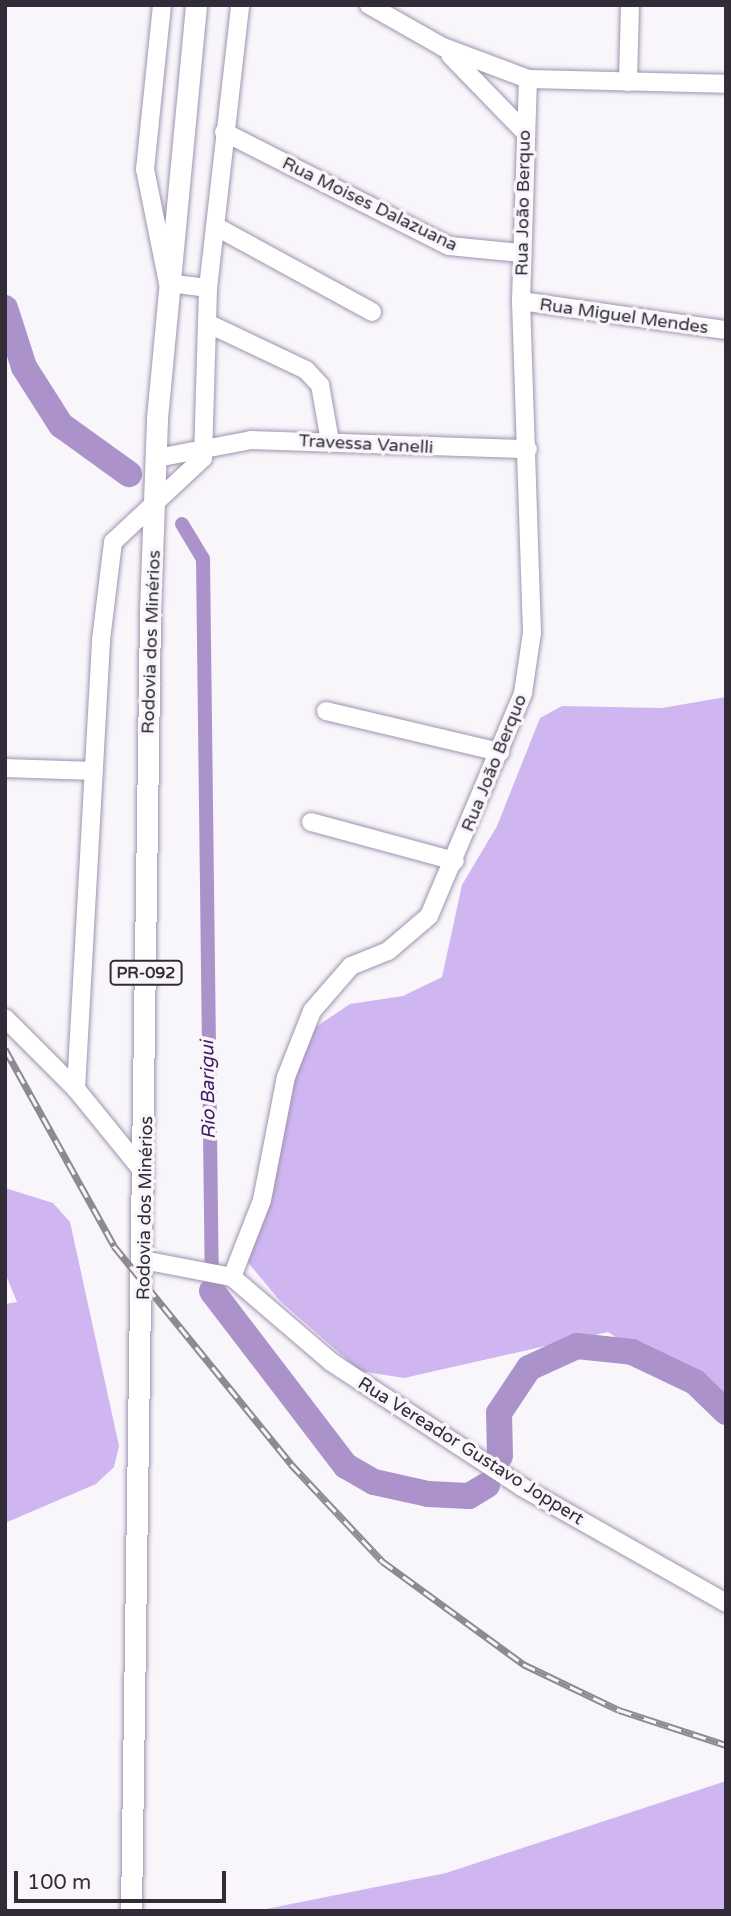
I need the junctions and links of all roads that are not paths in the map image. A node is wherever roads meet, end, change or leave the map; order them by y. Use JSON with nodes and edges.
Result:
{"nodes":[{"id":1,"x":162,"y":5,"type":"edge"},
{"id":2,"x":185,"y":5,"type":"edge"},
{"id":3,"x":196,"y":5,"type":"edge"},
{"id":4,"x":240,"y":5,"type":"edge"},
{"id":5,"x":369,"y":5,"type":"edge"},
{"id":6,"x":630,"y":5,"type":"edge"},
{"id":7,"x":192,"y":36,"type":"junction"},
{"id":8,"x":443,"y":47,"type":"junction"},
{"id":9,"x":528,"y":79,"type":"junction"},
{"id":10,"x":628,"y":82,"type":"junction"},
{"id":11,"x":726,"y":84,"type":"edge"},
{"id":12,"x":224,"y":132,"type":"junction"},
{"id":13,"x":524,"y":132,"type":"junction"},
{"id":14,"x":215,"y":226,"type":"junction"},
{"id":15,"x":521,"y":253,"type":"junction"},
{"id":16,"x":169,"y":283,"type":"junction"},
{"id":17,"x":208,"y":288,"type":"junction"},
{"id":18,"x":522,"y":301,"type":"junction"},
{"id":19,"x":372,"y":312,"type":"dead end"},
{"id":20,"x":207,"y":323,"type":"junction"},
{"id":21,"x":726,"y":330,"type":"edge"},
{"id":22,"x":330,"y":441,"type":"junction"},
{"id":23,"x":205,"y":446,"type":"junction"},
{"id":24,"x":528,"y":449,"type":"junction"},
{"id":25,"x":157,"y":458,"type":"junction"},
{"id":26,"x":157,"y":506,"type":"junction"},
{"id":27,"x":326,"y":711,"type":"dead end"},
{"id":28,"x":500,"y":752,"type":"junction"},
{"id":29,"x":5,"y":768,"type":"edge"},
{"id":30,"x":94,"y":771,"type":"junction"},
{"id":31,"x":311,"y":822,"type":"dead end"},
{"id":32,"x":455,"y":861,"type":"junction"},
{"id":33,"x":5,"y":1018,"type":"edge"},
{"id":34,"x":76,"y":1089,"type":"junction"},
{"id":35,"x":146,"y":1175,"type":"junction"},
{"id":36,"x":143,"y":1261,"type":"junction"},
{"id":37,"x":232,"y":1277,"type":"junction"},
{"id":38,"x":726,"y":1602,"type":"edge"},
{"id":39,"x":131,"y":1911,"type":"edge"}],
"edges":[{"from":1,"to":16,"type":"street"},
{"from":2,"to":7,"type":"main road"},
{"from":3,"to":7,"type":"main road","name":"Rodovia dos Minérios","number":"PR-092"},
{"from":4,"to":12,"type":"street"},
{"from":5,"to":8,"type":"street"},
{"from":6,"to":10,"type":"street"},
{"from":7,"to":16,"type":"main road","name":"Rodovia dos Minérios","number":"PR-092"},
{"from":8,"to":9,"type":"street"},
{"from":8,"to":13,"type":"street"},
{"from":9,"to":10,"type":"street"},
{"from":9,"to":13,"type":"street","name":"Rua João Berquo"},
{"from":10,"to":11,"type":"street"},
{"from":12,"to":14,"type":"street"},
{"from":12,"to":15,"type":"street","name":"Rua Moises Dalazuana"},
{"from":13,"to":15,"type":"street","name":"Rua João Berquo"},
{"from":14,"to":17,"type":"street"},
{"from":14,"to":19,"type":"street"},
{"from":15,"to":18,"type":"street","name":"Rua João Berquo"},
{"from":16,"to":17,"type":"street"},
{"from":16,"to":25,"type":"main road","name":"Rodovia dos Minérios","number":"PR-092"},
{"from":17,"to":20,"type":"street"},
{"from":18,"to":21,"type":"street","name":"Rua Miguel Mendes"},
{"from":18,"to":24,"type":"street","name":"Rua João Berquo"},
{"from":20,"to":22,"type":"street"},
{"from":20,"to":23,"type":"street"},
{"from":22,"to":23,"type":"street","name":"Travessa Vanelli"},
{"from":22,"to":24,"type":"street","name":"Travessa Vanelli"},
{"from":23,"to":25,"type":"street","name":"Travessa Vanelli"},
{"from":23,"to":26,"type":"street"},
{"from":24,"to":28,"type":"street","name":"Rua João Berquo"},
{"from":25,"to":26,"type":"main road","name":"Rodovia dos Minérios","number":"PR-092"},
{"from":26,"to":30,"type":"street"},
{"from":26,"to":35,"type":"main road","name":"Rodovia dos Minérios","number":"PR-092"},
{"from":27,"to":28,"type":"street"},
{"from":28,"to":32,"type":"street","name":"Rua João Berquo"},
{"from":29,"to":30,"type":"street"},
{"from":30,"to":34,"type":"street"},
{"from":31,"to":32,"type":"street"},
{"from":32,"to":37,"type":"street","name":"Rua João Berquo"},
{"from":33,"to":34,"type":"street"},
{"from":34,"to":35,"type":"street"},
{"from":35,"to":36,"type":"main road","name":"Rodovia dos Minérios","number":"PR-092"},
{"from":36,"to":37,"type":"street"},
{"from":36,"to":39,"type":"main road","name":"Rodovia dos Minérios","number":"PR-092"},
{"from":37,"to":38,"type":"street","name":"Rua Vereador Gustavo Joppert"}]}
